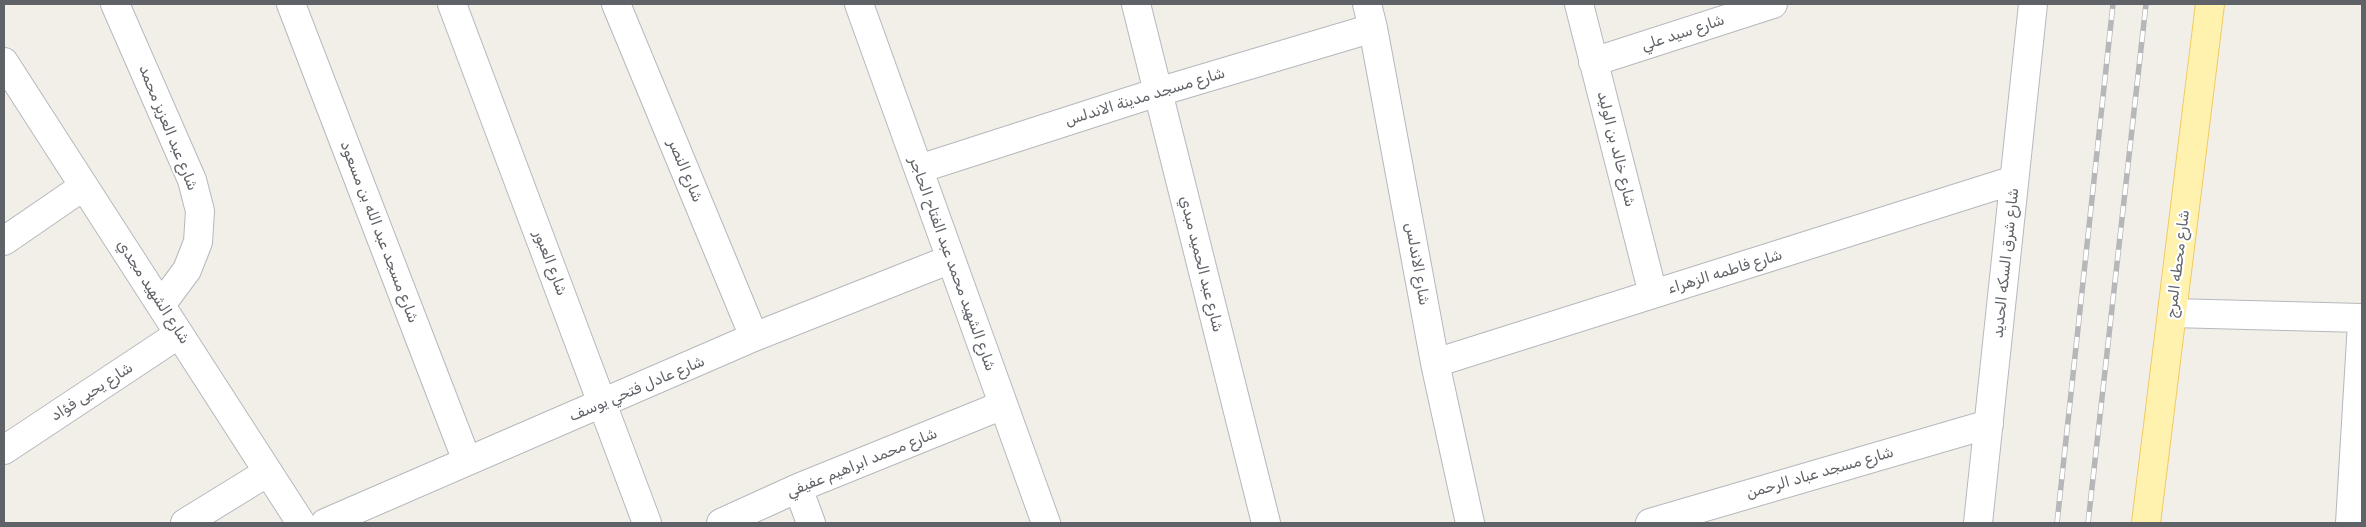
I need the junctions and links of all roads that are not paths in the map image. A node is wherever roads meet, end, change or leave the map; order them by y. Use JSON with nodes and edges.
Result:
{"nodes":[{"id":1,"x":115,"y":4,"type":"edge"},
{"id":2,"x":292,"y":4,"type":"edge"},
{"id":3,"x":452,"y":4,"type":"edge"},
{"id":4,"x":616,"y":4,"type":"edge"},
{"id":5,"x":859,"y":4,"type":"edge"},
{"id":6,"x":1136,"y":4,"type":"edge"},
{"id":7,"x":1578,"y":4,"type":"edge"},
{"id":8,"x":1773,"y":4,"type":"edge"},
{"id":9,"x":2033,"y":4,"type":"edge"},
{"id":10,"x":2210,"y":4,"type":"edge"},
{"id":11,"x":1370,"y":16,"type":"edge"},
{"id":12,"x":4,"y":62,"type":"edge"},
{"id":13,"x":1593,"y":62,"type":"junction"},
{"id":14,"x":1158,"y":92,"type":"junction"},
{"id":15,"x":919,"y":169,"type":"junction"},
{"id":16,"x":2014,"y":180,"type":"junction"},
{"id":17,"x":84,"y":186,"type":"junction"},
{"id":18,"x":4,"y":242,"type":"edge"},
{"id":19,"x":951,"y":259,"type":"junction"},
{"id":20,"x":1653,"y":294,"type":"junction"},
{"id":21,"x":161,"y":306,"type":"junction"},
{"id":22,"x":2172,"y":313,"type":"junction"},
{"id":23,"x":2362,"y":318,"type":"edge"},
{"id":24,"x":2362,"y":323,"type":"edge"},
{"id":25,"x":180,"y":334,"type":"junction"},
{"id":26,"x":754,"y":337,"type":"junction"},
{"id":27,"x":1435,"y":363,"type":"junction"},
{"id":28,"x":602,"y":404,"type":"junction"},
{"id":29,"x":1003,"y":404,"type":"junction"},
{"id":30,"x":1989,"y":424,"type":"junction"},
{"id":31,"x":4,"y":450,"type":"edge"},
{"id":32,"x":467,"y":460,"type":"junction"},
{"id":33,"x":268,"y":472,"type":"junction"},
{"id":34,"x":798,"y":488,"type":"junction"},
{"id":35,"x":185,"y":523,"type":"edge"},
{"id":36,"x":301,"y":523,"type":"edge"},
{"id":37,"x":325,"y":523,"type":"edge"},
{"id":38,"x":647,"y":523,"type":"edge"},
{"id":39,"x":721,"y":523,"type":"edge"},
{"id":40,"x":811,"y":523,"type":"edge"},
{"id":41,"x":1046,"y":523,"type":"edge"},
{"id":42,"x":1266,"y":523,"type":"edge"},
{"id":43,"x":1470,"y":523,"type":"edge"},
{"id":44,"x":1650,"y":523,"type":"edge"},
{"id":45,"x":1978,"y":523,"type":"edge"},
{"id":46,"x":2146,"y":523,"type":"edge"},
{"id":47,"x":2350,"y":523,"type":"edge"}],
"edges":[{"from":1,"to":21,"type":"street","name":"شارع عبد العزيز محمد"},
{"from":2,"to":32,"type":"street","name":"شارع مسجد عبد الله بن مسعود"},
{"from":3,"to":28,"type":"street","name":"شارع العبور"},
{"from":4,"to":26,"type":"street","name":"شارع النصر"},
{"from":5,"to":15,"type":"street","name":"شارع الشهيد محمد عبد الفتاح الحاجر"},
{"from":6,"to":14,"type":"street","name":"شارع عبد الحميد مبدي"},
{"from":7,"to":13,"type":"street","name":"شارع خالد بن الوليد"},
{"from":8,"to":13,"type":"street","name":"شارع سيد علي"},
{"from":9,"to":16,"type":"street","name":"شارع شرق السكه الحديد"},
{"from":10,"to":22,"type":"main road","name":"شارع محطه المرج"},
{"from":11,"to":14,"type":"street","name":"شارع مسجد مدينة الاندلس"},
{"from":11,"to":27,"type":"street","name":"شارع الاندلس"},
{"from":12,"to":17,"type":"street","name":"شارع الشهيد مجدي"},
{"from":13,"to":20,"type":"street","name":"شارع خالد بن الوليد"},
{"from":14,"to":15,"type":"street","name":"شارع مسجد مدينة الاندلس"},
{"from":14,"to":42,"type":"street","name":"شارع عبد الحميد مبدي"},
{"from":15,"to":19,"type":"street","name":"شارع الشهيد محمد عبد الفتاح الحاجر"},
{"from":16,"to":20,"type":"street","name":"شارع فاطمه الزهراء"},
{"from":16,"to":30,"type":"street","name":"شارع شرق السكه الحديد"},
{"from":17,"to":18,"type":"street"},
{"from":17,"to":21,"type":"street","name":"شارع الشهيد مجدي"},
{"from":19,"to":26,"type":"street","name":"شارع عادل فتحي يوسف"},
{"from":19,"to":29,"type":"street","name":"شارع الشهيد محمد عبد الفتاح الحاجر"},
{"from":20,"to":27,"type":"street","name":"شارع فاطمه الزهراء"},
{"from":21,"to":25,"type":"street","name":"شارع الشهيد مجدي"},
{"from":22,"to":23,"type":"street"},
{"from":22,"to":46,"type":"main road","name":"شارع محطه المرج"},
{"from":24,"to":47,"type":"street"},
{"from":25,"to":31,"type":"street","name":"شارع يحيى فؤاد"},
{"from":25,"to":33,"type":"street","name":"شارع الشهيد مجدي"},
{"from":26,"to":28,"type":"street","name":"شارع عادل فتحي يوسف"},
{"from":27,"to":43,"type":"street","name":"شارع الاندلس"},
{"from":28,"to":32,"type":"street","name":"شارع عادل فتحي يوسف"},
{"from":28,"to":38,"type":"street","name":"شارع العبور"},
{"from":29,"to":34,"type":"street","name":"شارع محمد ابراهيم عفيفي"},
{"from":29,"to":41,"type":"street","name":"شارع الشهيد محمد عبد الفتاح الحاجر"},
{"from":30,"to":44,"type":"street","name":"شارع مسجد عباد الرحمن"},
{"from":30,"to":45,"type":"street","name":"شارع شرق السكه الحديد"},
{"from":32,"to":37,"type":"street","name":"شارع عادل فتحي يوسف"},
{"from":33,"to":35,"type":"street"},
{"from":33,"to":36,"type":"street","name":"شارع الشهيد مجدي"},
{"from":34,"to":39,"type":"street","name":"شارع محمد ابراهيم عفيفي"},
{"from":34,"to":40,"type":"street"}]}
